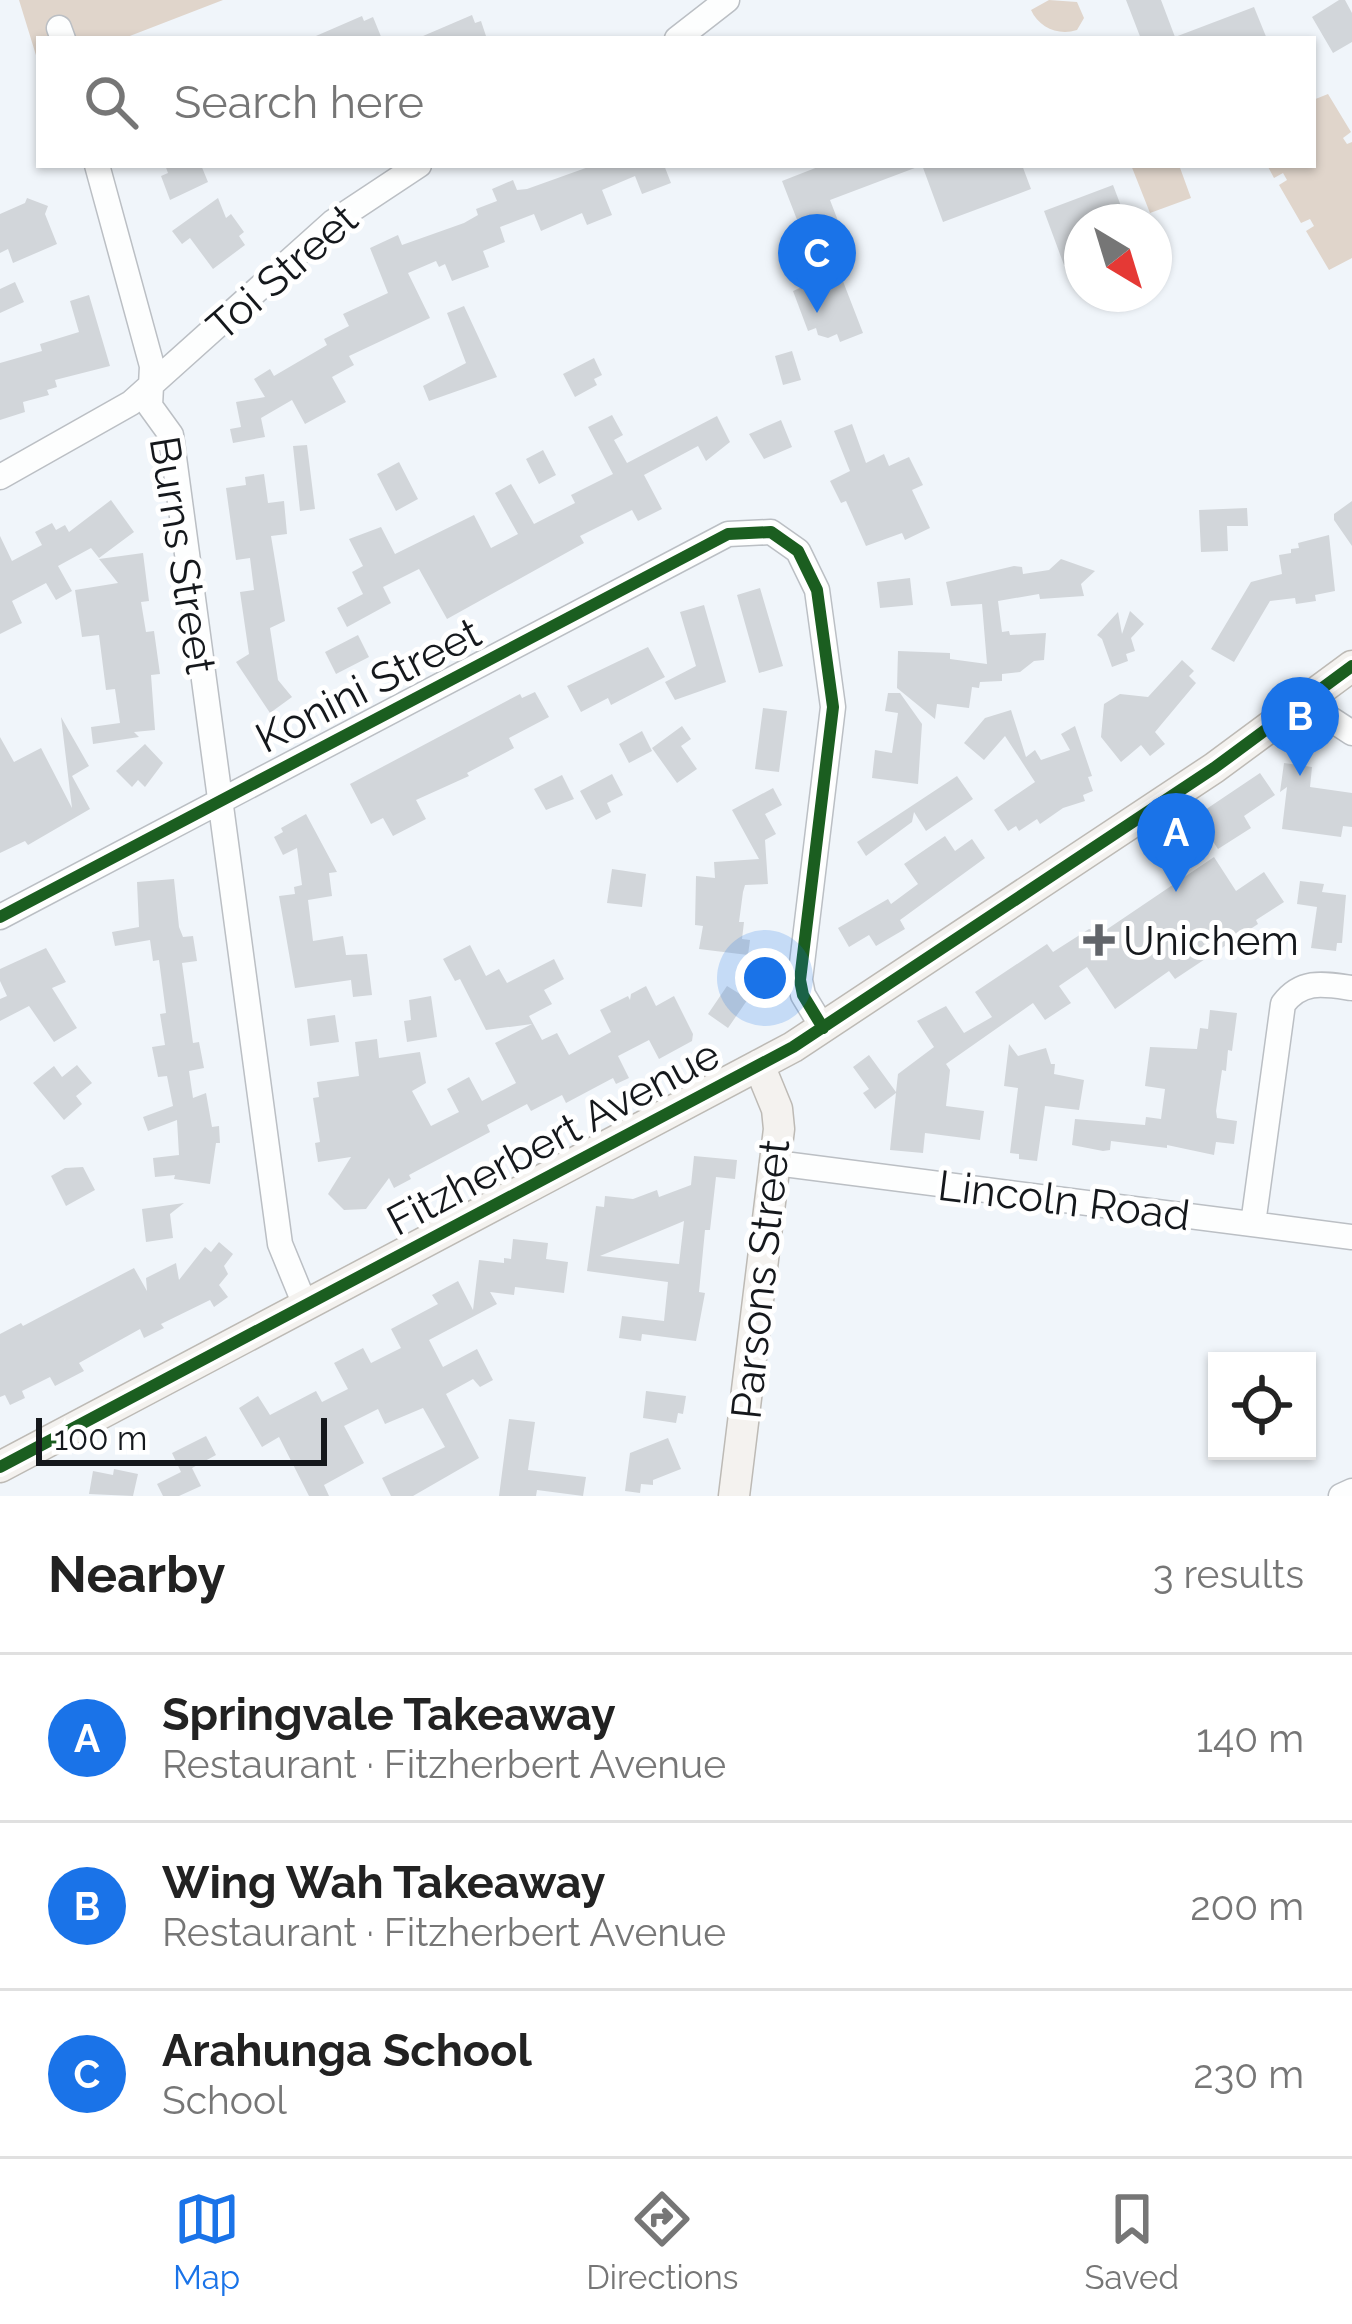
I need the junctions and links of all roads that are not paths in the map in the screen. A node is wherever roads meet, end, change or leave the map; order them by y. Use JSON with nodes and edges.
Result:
{"nodes":[{"id":1,"x":727,"y":0,"type":"edge"},
{"id":2,"x":681,"y":36,"type":"edge"},
{"id":3,"x":98,"y":168,"type":"edge"},
{"id":4,"x":414,"y":168,"type":"edge"},
{"id":5,"x":150,"y":388,"type":"junction"},
{"id":6,"x":0,"y":477,"type":"edge"},
{"id":7,"x":1352,"y":666,"type":"edge"},
{"id":8,"x":1310,"y":697,"type":"junction"},
{"id":9,"x":1352,"y":733,"type":"edge"},
{"id":10,"x":220,"y":800,"type":"junction"},
{"id":11,"x":0,"y":917,"type":"edge"},
{"id":12,"x":1352,"y":988,"type":"edge"},
{"id":13,"x":823,"y":1028,"type":"junction"},
{"id":14,"x":759,"y":1065,"type":"junction"},
{"id":15,"x":776,"y":1163,"type":"junction"},
{"id":16,"x":1253,"y":1224,"type":"junction"},
{"id":17,"x":1352,"y":1237,"type":"edge"},
{"id":18,"x":305,"y":1305,"type":"junction"},
{"id":19,"x":0,"y":1466,"type":"edge"},
{"id":20,"x":1352,"y":1491,"type":"edge"},
{"id":21,"x":734,"y":1496,"type":"edge"},
{"id":22,"x":1341,"y":1496,"type":"edge"}],
"edges":[{"from":1,"to":2,"type":"street"},
{"from":3,"to":5,"type":"street","name":"Burns Street"},
{"from":4,"to":5,"type":"street","name":"Toi Street"},
{"from":5,"to":6,"type":"street","name":"Toi Street"},
{"from":5,"to":10,"type":"street","name":"Burns Street"},
{"from":7,"to":8,"type":"main road","name":"Fitzherbert Avenue"},
{"from":8,"to":9,"type":"street"},
{"from":8,"to":13,"type":"main road","name":"Fitzherbert Avenue"},
{"from":10,"to":11,"type":"street","name":"Konini Street"},
{"from":10,"to":13,"type":"street","name":"Konini Street"},
{"from":10,"to":18,"type":"street","name":"Burns Street"},
{"from":12,"to":16,"type":"street"},
{"from":13,"to":14,"type":"main road","name":"Fitzherbert Avenue"},
{"from":14,"to":15,"type":"main road","name":"Parsons Street"},
{"from":14,"to":18,"type":"main road","name":"Fitzherbert Avenue"},
{"from":15,"to":16,"type":"street","name":"Lincoln Road"},
{"from":15,"to":21,"type":"main road","name":"Parsons Street"},
{"from":16,"to":17,"type":"street","name":"Lincoln Road"},
{"from":18,"to":19,"type":"main road","name":"Fitzherbert Avenue"},
{"from":20,"to":22,"type":"street"}]}
